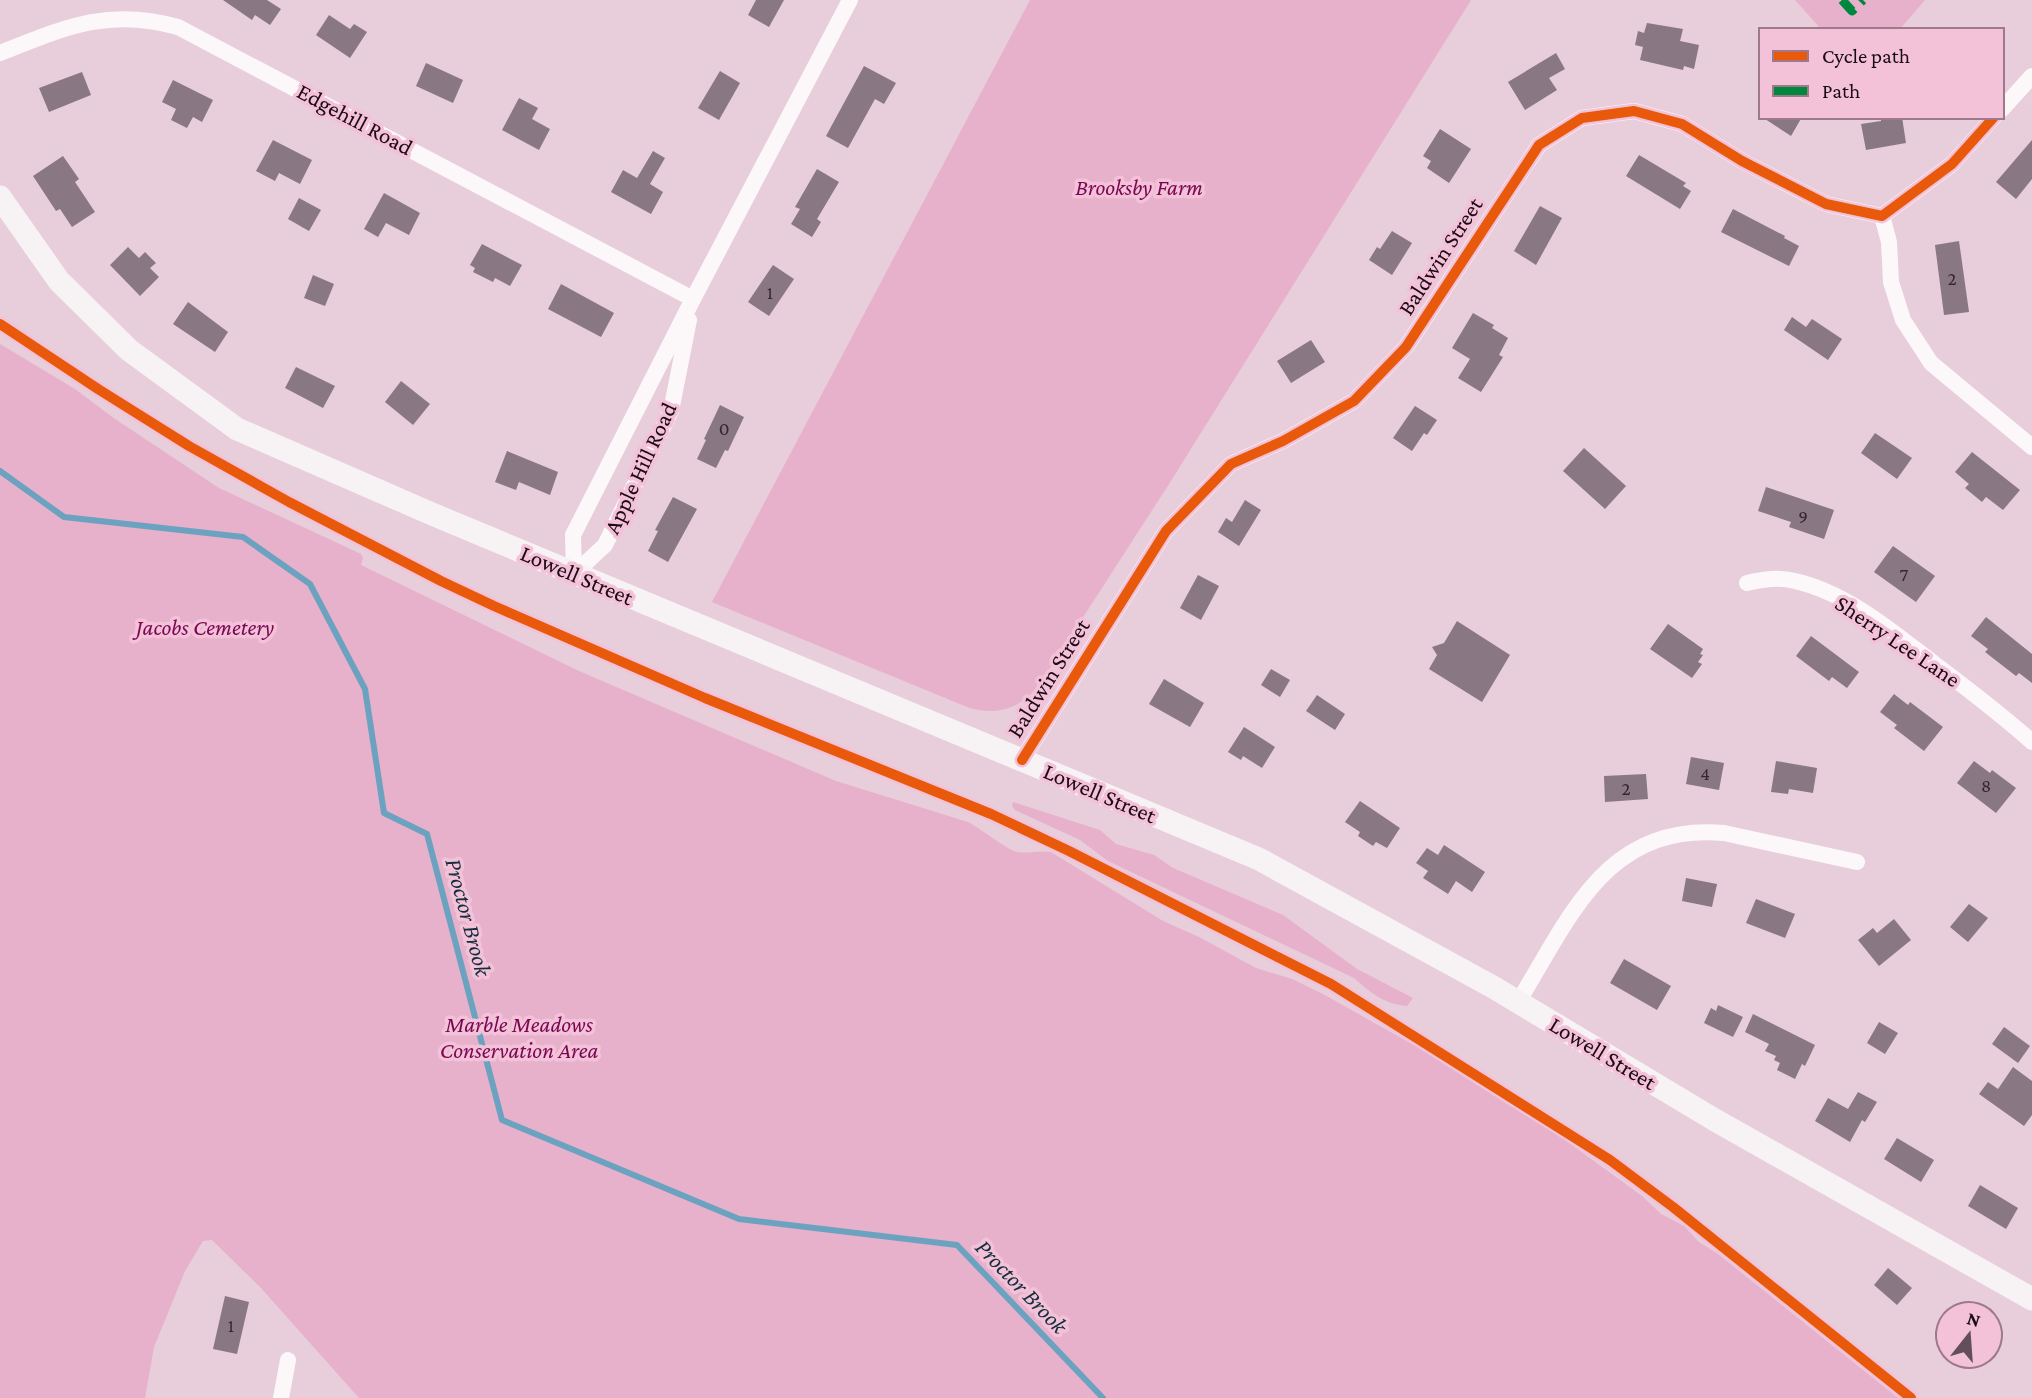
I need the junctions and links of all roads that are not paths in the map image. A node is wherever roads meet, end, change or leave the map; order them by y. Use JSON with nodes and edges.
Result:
{"nodes":[{"id":1,"x":850,"y":0,"type":"edge"},
{"id":2,"x":0,"y":53,"type":"edge"},
{"id":3,"x":2032,"y":76,"type":"edge"},
{"id":4,"x":2004,"y":107,"type":"edge"},
{"id":5,"x":1992,"y":119,"type":"edge"},
{"id":6,"x":0,"y":197,"type":"edge"},
{"id":7,"x":1882,"y":216,"type":"junction"},
{"id":8,"x":694,"y":299,"type":"junction"},
{"id":9,"x":2032,"y":447,"type":"edge"},
{"id":10,"x":574,"y":573,"type":"junction"},
{"id":11,"x":1747,"y":583,"type":"dead end"},
{"id":12,"x":2032,"y":742,"type":"edge"},
{"id":13,"x":1022,"y":760,"type":"junction"},
{"id":14,"x":1857,"y":862,"type":"dead end"},
{"id":15,"x":1518,"y":1002,"type":"junction"},
{"id":16,"x":2032,"y":1299,"type":"edge"},
{"id":17,"x":288,"y":1360,"type":"dead end"},
{"id":18,"x":281,"y":1398,"type":"edge"}],
"edges":[{"from":1,"to":8,"type":"street","name":"Apple Hill Road"},
{"from":2,"to":8,"type":"street","name":"Edgehill Road"},
{"from":3,"to":4,"type":"street"},
{"from":5,"to":7,"type":"street"},
{"from":6,"to":10,"type":"main road","name":"Lowell Street"},
{"from":7,"to":9,"type":"street"},
{"from":7,"to":13,"type":"street","name":"Baldwin Street"},
{"from":8,"to":10,"type":"street","name":"Apple Hill Road"},
{"from":8,"to":10,"type":"street","name":"Apple Hill Road"},
{"from":10,"to":13,"type":"main road","name":"Lowell Street"},
{"from":11,"to":12,"type":"street","name":"Sherry Lee Lane"},
{"from":13,"to":15,"type":"main road","name":"Lowell Street"},
{"from":14,"to":15,"type":"street"},
{"from":15,"to":16,"type":"main road","name":"Lowell Street"},
{"from":17,"to":18,"type":"street"}]}
